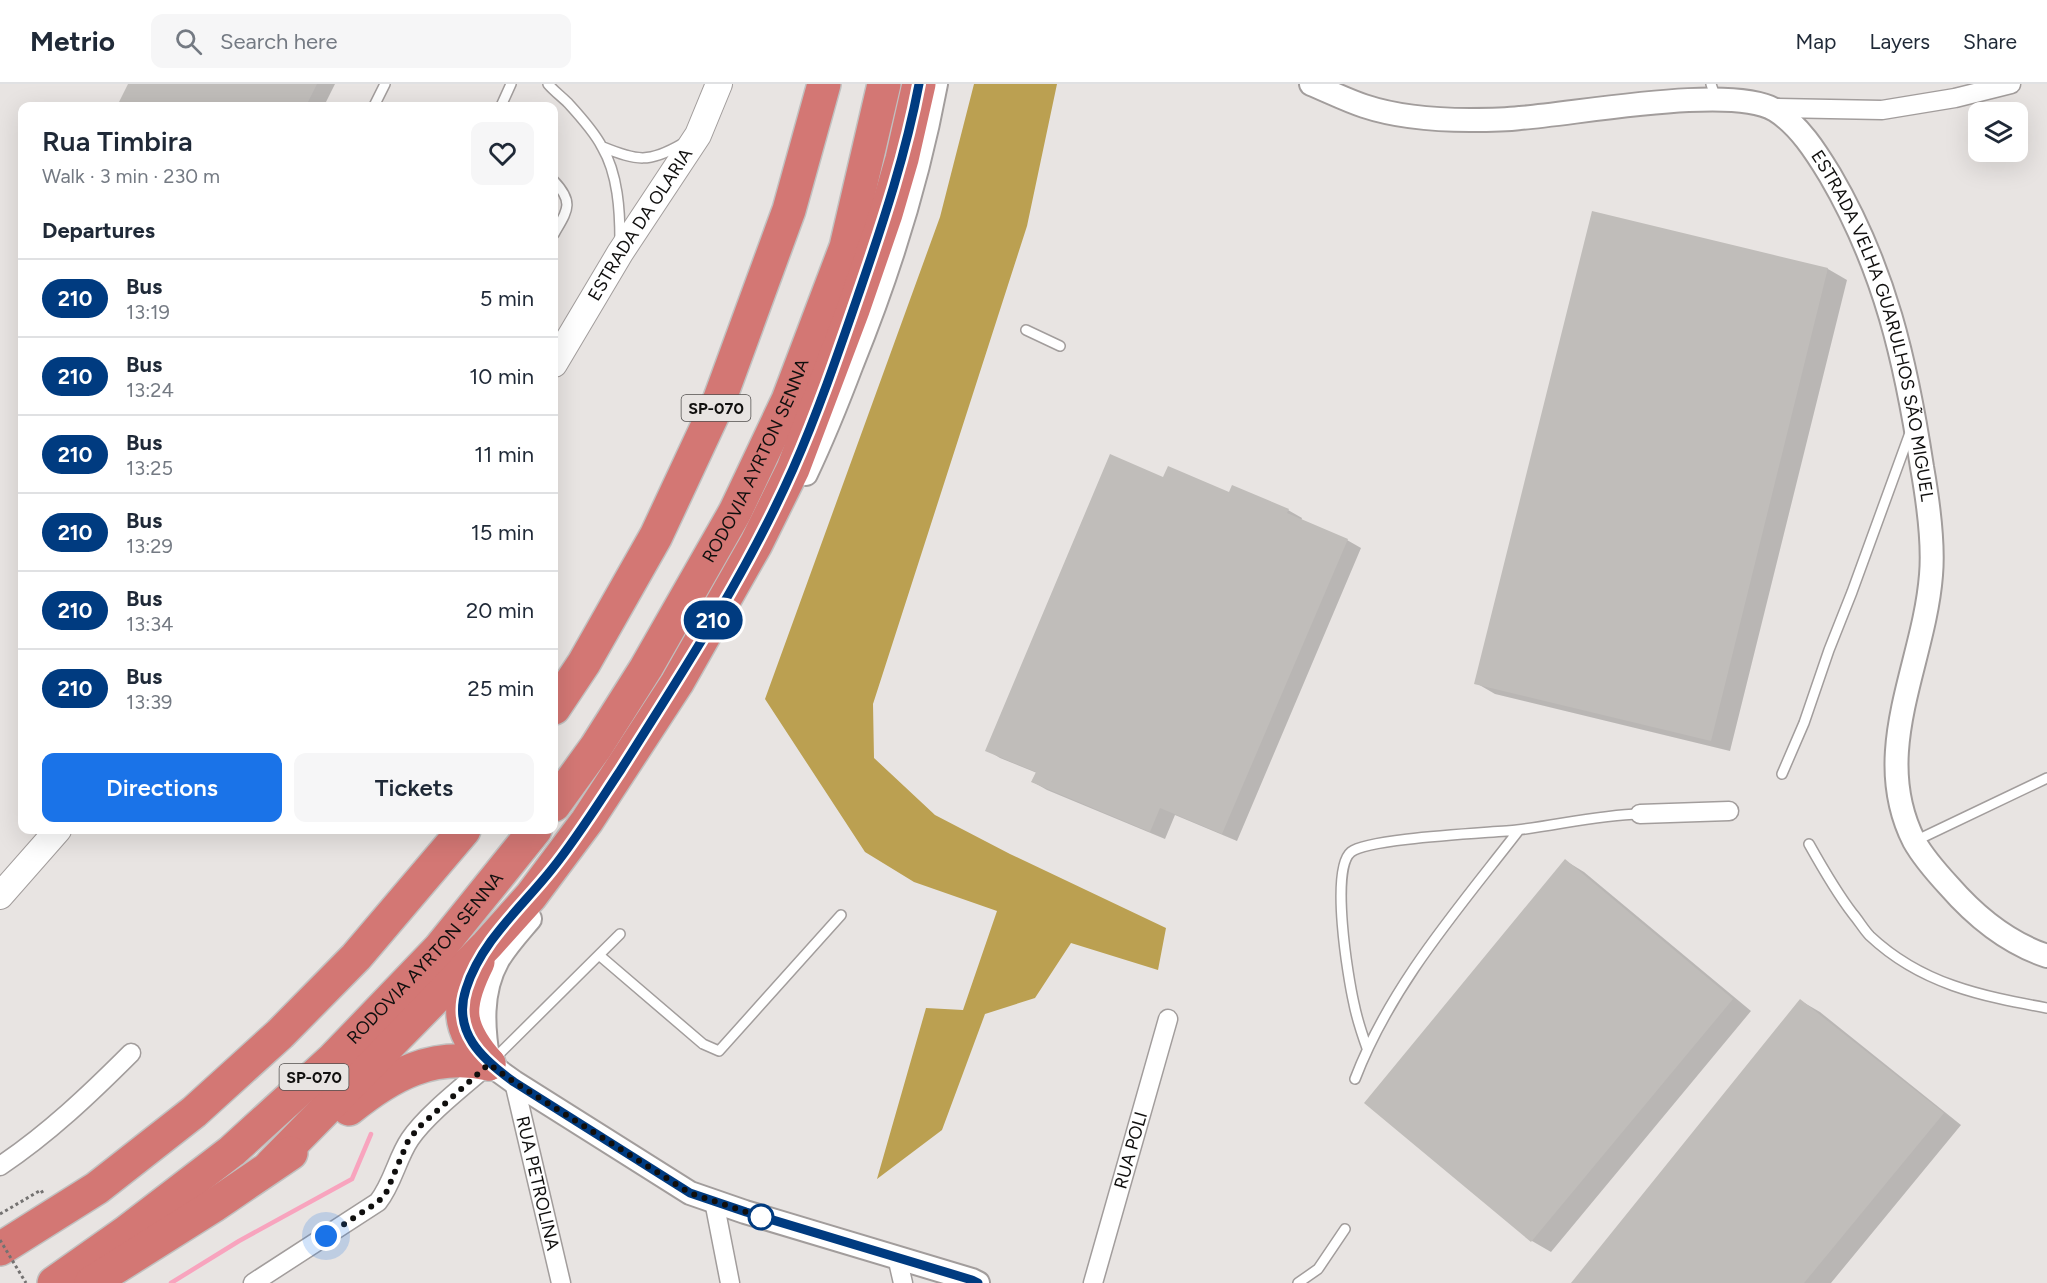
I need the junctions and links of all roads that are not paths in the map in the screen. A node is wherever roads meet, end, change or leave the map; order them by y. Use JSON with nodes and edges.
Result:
{"nodes":[{"id":1,"x":385,"y":84,"type":"edge"},
{"id":2,"x":512,"y":84,"type":"edge"},
{"id":3,"x":548,"y":84,"type":"edge"},
{"id":4,"x":719,"y":84,"type":"edge"},
{"id":5,"x":824,"y":84,"type":"edge"},
{"id":6,"x":884,"y":84,"type":"edge"},
{"id":7,"x":919,"y":84,"type":"edge"},
{"id":8,"x":936,"y":84,"type":"edge"},
{"id":9,"x":2011,"y":84,"type":"edge"},
{"id":10,"x":1314,"y":85,"type":"edge"},
{"id":11,"x":1713,"y":91,"type":"edge"},
{"id":12,"x":376,"y":102,"type":"edge"},
{"id":13,"x":503,"y":102,"type":"edge"},
{"id":14,"x":1774,"y":108,"type":"junction"},
{"id":15,"x":698,"y":135,"type":"junction"},
{"id":16,"x":603,"y":147,"type":"junction"},
{"id":17,"x":558,"y":185,"type":"edge"},
{"id":18,"x":558,"y":227,"type":"edge"},
{"id":19,"x":620,"y":253,"type":"junction"},
{"id":20,"x":1026,"y":330,"type":"dead end"},
{"id":21,"x":1060,"y":346,"type":"dead end"},
{"id":22,"x":558,"y":357,"type":"edge"},
{"id":23,"x":1915,"y":419,"type":"junction"},
{"id":24,"x":558,"y":702,"type":"edge"},
{"id":25,"x":1782,"y":774,"type":"dead end"},
{"id":26,"x":2047,"y":778,"type":"edge"},
{"id":27,"x":558,"y":799,"type":"edge"},
{"id":28,"x":1729,"y":810,"type":"dead end"},
{"id":29,"x":1640,"y":814,"type":"joint"},
{"id":30,"x":1519,"y":830,"type":"junction"},
{"id":31,"x":54,"y":834,"type":"edge"},
{"id":32,"x":461,"y":834,"type":"edge"},
{"id":33,"x":532,"y":834,"type":"edge"},
{"id":34,"x":1915,"y":842,"type":"junction"},
{"id":35,"x":1809,"y":844,"type":"dead end"},
{"id":36,"x":0,"y":896,"type":"edge"},
{"id":37,"x":841,"y":915,"type":"dead end"},
{"id":38,"x":620,"y":934,"type":"dead end"},
{"id":39,"x":487,"y":945,"type":"junction"},
{"id":40,"x":599,"y":955,"type":"junction"},
{"id":41,"x":2047,"y":956,"type":"edge"},
{"id":42,"x":2047,"y":1008,"type":"edge"},
{"id":43,"x":1168,"y":1019,"type":"dead end"},
{"id":44,"x":1367,"y":1048,"type":"junction"},
{"id":45,"x":130,"y":1053,"type":"dead end"},
{"id":46,"x":501,"y":1073,"type":"junction"},
{"id":47,"x":1355,"y":1079,"type":"dead end"},
{"id":48,"x":271,"y":1165,"type":"junction"},
{"id":49,"x":0,"y":1166,"type":"edge"},
{"id":50,"x":714,"y":1201,"type":"junction"},
{"id":51,"x":1345,"y":1229,"type":"dead end"},
{"id":52,"x":0,"y":1249,"type":"edge"},
{"id":53,"x":897,"y":1257,"type":"junction"},
{"id":54,"x":275,"y":1276,"type":"edge"},
{"id":55,"x":54,"y":1283,"type":"edge"},
{"id":56,"x":92,"y":1283,"type":"edge"},
{"id":57,"x":253,"y":1283,"type":"edge"},
{"id":58,"x":561,"y":1283,"type":"edge"},
{"id":59,"x":730,"y":1283,"type":"edge"},
{"id":60,"x":903,"y":1283,"type":"edge"},
{"id":61,"x":978,"y":1283,"type":"edge"},
{"id":62,"x":1093,"y":1283,"type":"edge"},
{"id":63,"x":1298,"y":1283,"type":"edge"}],
"edges":[{"from":1,"to":12,"type":"lane"},
{"from":2,"to":13,"type":"lane"},
{"from":3,"to":16,"type":"lane"},
{"from":4,"to":15,"type":"main road","name":"ESTRADA DA OLARIA"},
{"from":5,"to":24,"type":"highway","number":"SP-070"},
{"from":6,"to":27,"type":"highway","name":"RODOVIA AYRTON SENNA","number":"SP-070"},
{"from":7,"to":39,"type":"highway"},
{"from":8,"to":46,"type":"street"},
{"from":9,"to":14,"type":"street"},
{"from":10,"to":11,"type":"street","name":"ESTRADA VELHA GUARULHOS SÃO MIGUEL"},
{"from":11,"to":14,"type":"street","name":"ESTRADA VELHA GUARULHOS SÃO MIGUEL"},
{"from":14,"to":23,"type":"street","name":"ESTRADA VELHA GUARULHOS SÃO MIGUEL"},
{"from":15,"to":16,"type":"lane"},
{"from":15,"to":19,"type":"main road","name":"ESTRADA DA OLARIA"},
{"from":16,"to":19,"type":"lane"},
{"from":17,"to":18,"type":"lane"},
{"from":19,"to":22,"type":"main road","name":"ESTRADA DA OLARIA"},
{"from":20,"to":21,"type":"lane"},
{"from":23,"to":25,"type":"lane"},
{"from":23,"to":34,"type":"street","name":"ESTRADA VELHA GUARULHOS SÃO MIGUEL"},
{"from":26,"to":34,"type":"lane"},
{"from":28,"to":29,"type":"street"},
{"from":29,"to":30,"type":"lane"},
{"from":30,"to":44,"type":"lane"},
{"from":30,"to":44,"type":"lane"},
{"from":31,"to":36,"type":"main road"},
{"from":32,"to":52,"type":"highway","number":"SP-070"},
{"from":33,"to":55,"type":"highway","name":"RODOVIA AYRTON SENNA","number":"SP-070"},
{"from":34,"to":41,"type":"street","name":"ESTRADA VELHA GUARULHOS SÃO MIGUEL"},
{"from":35,"to":42,"type":"lane"},
{"from":37,"to":40,"type":"lane"},
{"from":38,"to":40,"type":"lane"},
{"from":39,"to":46,"type":"highway"},
{"from":39,"to":48,"type":"highway"},
{"from":40,"to":46,"type":"lane"},
{"from":43,"to":62,"type":"street","name":"RUA POLI"},
{"from":44,"to":47,"type":"lane"},
{"from":45,"to":49,"type":"street"},
{"from":46,"to":48,"type":"highway"},
{"from":46,"to":50,"type":"street"},
{"from":46,"to":54,"type":"street"},
{"from":46,"to":58,"type":"street","name":"RUA PETROLINA"},
{"from":48,"to":56,"type":"highway"},
{"from":50,"to":53,"type":"street"},
{"from":50,"to":59,"type":"street"},
{"from":51,"to":63,"type":"lane"},
{"from":53,"to":60,"type":"street"},
{"from":53,"to":61,"type":"street"},
{"from":54,"to":57,"type":"street"}]}
